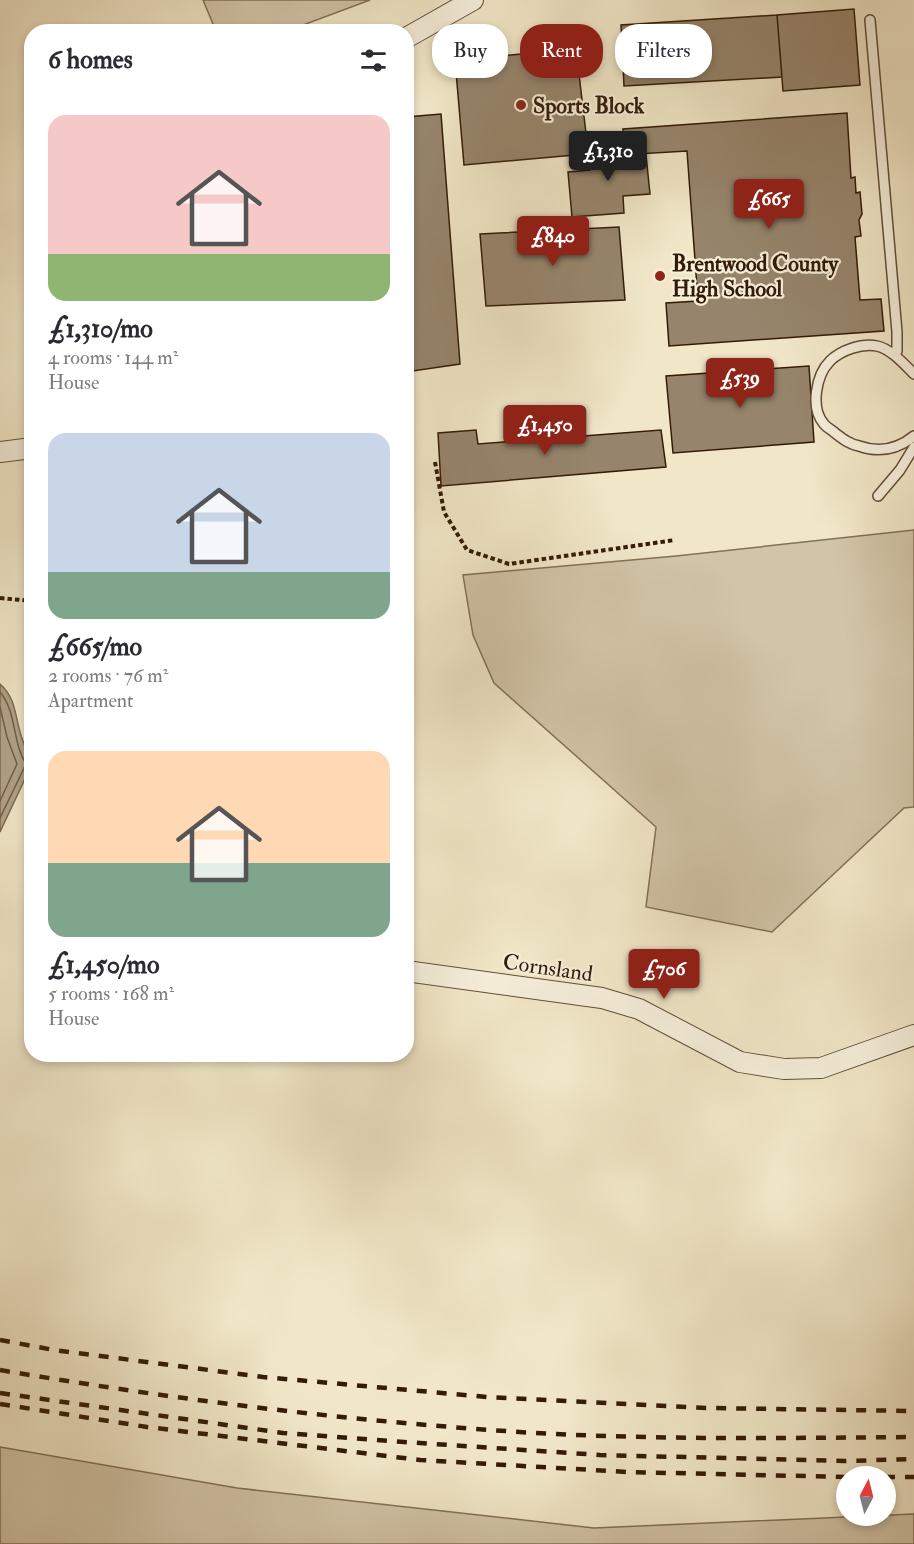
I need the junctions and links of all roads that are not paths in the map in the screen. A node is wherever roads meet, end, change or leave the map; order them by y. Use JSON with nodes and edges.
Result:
{"nodes":[{"id":1,"x":473,"y":0,"type":"edge"},
{"id":2,"x":870,"y":20,"type":"dead end"},
{"id":3,"x":414,"y":33,"type":"edge"},
{"id":4,"x":894,"y":355,"type":"junction"},
{"id":5,"x":914,"y":374,"type":"edge"},
{"id":6,"x":914,"y":436,"type":"edge"},
{"id":7,"x":914,"y":447,"type":"edge"},
{"id":8,"x":24,"y":449,"type":"edge"},
{"id":9,"x":0,"y":452,"type":"edge"},
{"id":10,"x":878,"y":496,"type":"dead end"},
{"id":11,"x":414,"y":972,"type":"edge"},
{"id":12,"x":914,"y":1035,"type":"edge"}],
"edges":[{"from":1,"to":3,"type":"street"},
{"from":2,"to":4,"type":"lane"},
{"from":4,"to":5,"type":"lane"},
{"from":4,"to":6,"type":"lane"},
{"from":7,"to":10,"type":"lane"},
{"from":8,"to":9,"type":"street"},
{"from":11,"to":12,"type":"street","name":"Cornsland"}]}
